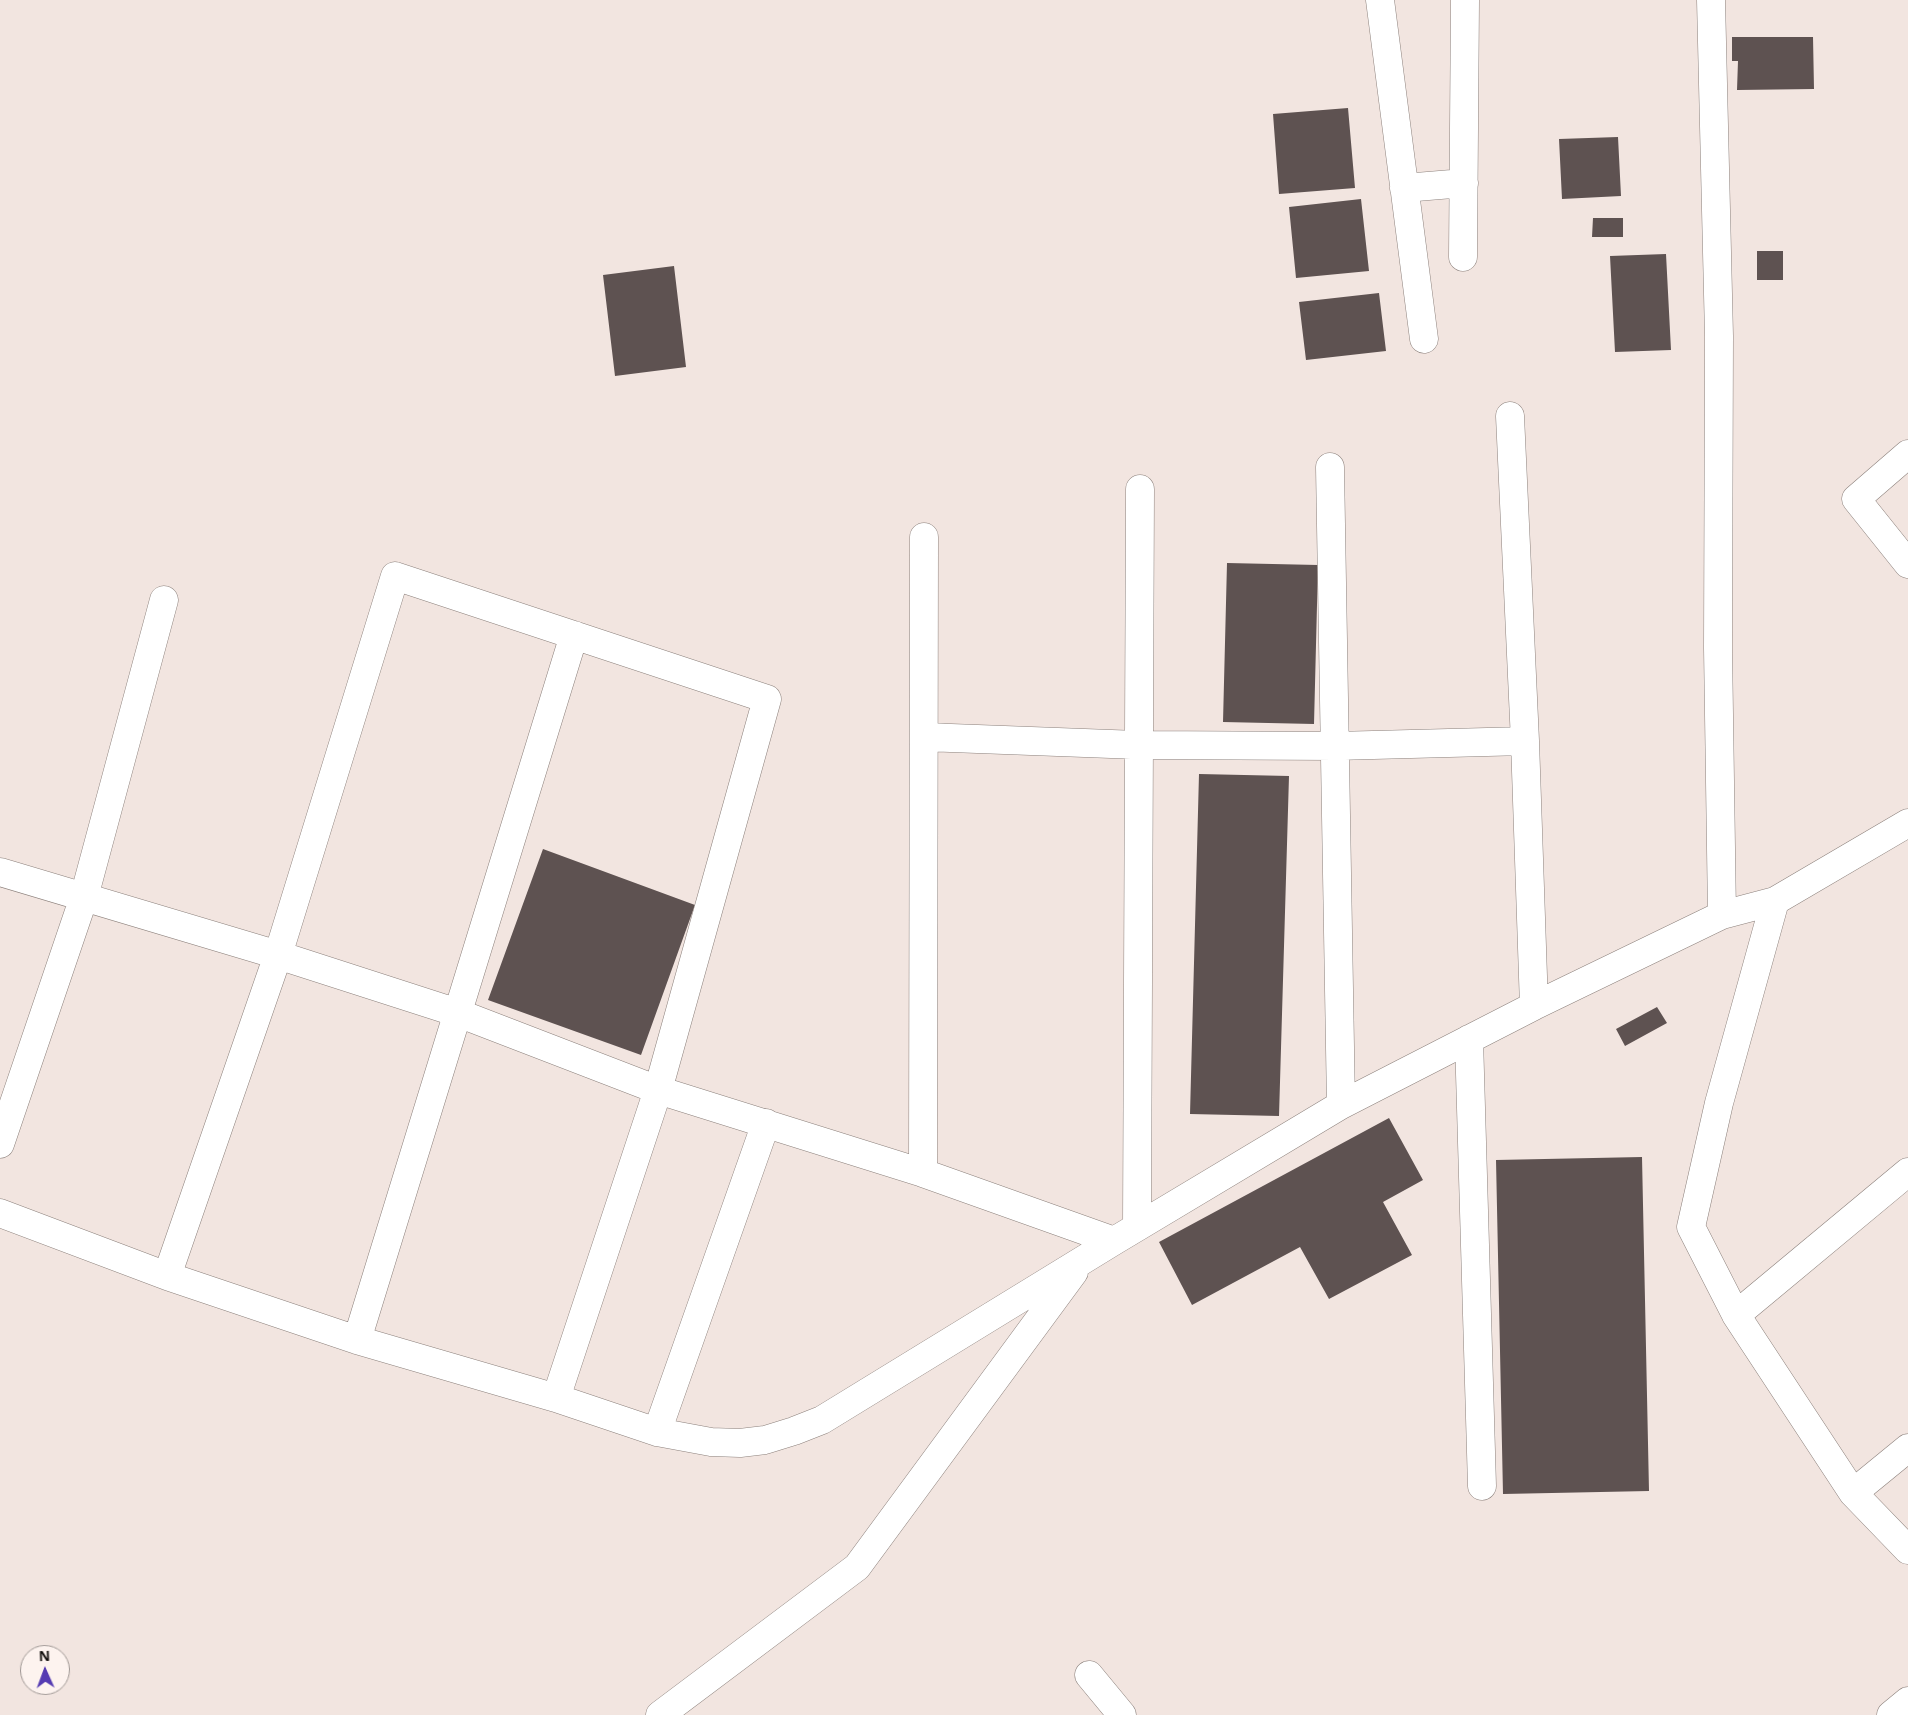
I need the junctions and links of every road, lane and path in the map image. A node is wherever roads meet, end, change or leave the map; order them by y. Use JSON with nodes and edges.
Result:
{"nodes":[{"id":1,"x":1380,"y":0,"type":"edge"},
{"id":2,"x":1465,"y":0,"type":"edge"},
{"id":3,"x":1711,"y":0,"type":"edge"},
{"id":4,"x":1464,"y":183,"type":"junction"},
{"id":5,"x":1404,"y":188,"type":"junction"},
{"id":6,"x":1463,"y":256,"type":"dead end"},
{"id":7,"x":1424,"y":339,"type":"dead end"},
{"id":8,"x":1510,"y":416,"type":"dead end"},
{"id":9,"x":1908,"y":454,"type":"edge"},
{"id":10,"x":1330,"y":467,"type":"dead end"},
{"id":11,"x":1140,"y":490,"type":"dead end"},
{"id":12,"x":924,"y":536,"type":"dead end"},
{"id":13,"x":1908,"y":564,"type":"edge"},
{"id":14,"x":164,"y":600,"type":"dead end"},
{"id":15,"x":574,"y":635,"type":"junction"},
{"id":16,"x":924,"y":737,"type":"junction"},
{"id":17,"x":1525,"y":741,"type":"junction"},
{"id":18,"x":1138,"y":745,"type":"junction"},
{"id":19,"x":1335,"y":746,"type":"junction"},
{"id":20,"x":1908,"y":824,"type":"edge"},
{"id":21,"x":0,"y":872,"type":"edge"},
{"id":22,"x":84,"y":897,"type":"junction"},
{"id":23,"x":1775,"y":901,"type":"junction"},
{"id":24,"x":1722,"y":915,"type":"junction"},
{"id":25,"x":278,"y":955,"type":"junction"},
{"id":26,"x":1534,"y":1006,"type":"junction"},
{"id":27,"x":458,"y":1013,"type":"junction"},
{"id":28,"x":1469,"y":1039,"type":"junction"},
{"id":29,"x":658,"y":1090,"type":"junction"},
{"id":30,"x":1341,"y":1105,"type":"junction"},
{"id":31,"x":766,"y":1123,"type":"junction"},
{"id":32,"x":0,"y":1144,"type":"edge"},
{"id":33,"x":1908,"y":1172,"type":"edge"},
{"id":34,"x":923,"y":1173,"type":"junction"},
{"id":35,"x":0,"y":1213,"type":"edge"},
{"id":36,"x":1137,"y":1227,"type":"junction"},
{"id":37,"x":1114,"y":1241,"type":"junction"},
{"id":38,"x":1082,"y":1260,"type":"junction"},
{"id":39,"x":167,"y":1276,"type":"junction"},
{"id":40,"x":1736,"y":1315,"type":"junction"},
{"id":41,"x":357,"y":1340,"type":"junction"},
{"id":42,"x":556,"y":1398,"type":"junction"},
{"id":43,"x":657,"y":1432,"type":"junction"},
{"id":44,"x":1908,"y":1448,"type":"edge"},
{"id":45,"x":1482,"y":1486,"type":"dead end"},
{"id":46,"x":1853,"y":1493,"type":"junction"},
{"id":47,"x":1908,"y":1550,"type":"edge"},
{"id":48,"x":1089,"y":1675,"type":"dead end"},
{"id":49,"x":1908,"y":1701,"type":"edge"},
{"id":50,"x":660,"y":1715,"type":"edge"},
{"id":51,"x":1122,"y":1715,"type":"edge"},
{"id":52,"x":1891,"y":1715,"type":"edge"}],
"edges":[{"from":1,"to":5,"type":"street"},
{"from":2,"to":4,"type":"street"},
{"from":3,"to":24,"type":"street"},
{"from":4,"to":5,"type":"street"},
{"from":4,"to":6,"type":"street"},
{"from":5,"to":7,"type":"street"},
{"from":8,"to":17,"type":"street"},
{"from":9,"to":13,"type":"street"},
{"from":10,"to":19,"type":"street"},
{"from":11,"to":18,"type":"street"},
{"from":12,"to":16,"type":"street"},
{"from":14,"to":22,"type":"street"},
{"from":15,"to":25,"type":"street"},
{"from":15,"to":27,"type":"street"},
{"from":15,"to":29,"type":"street"},
{"from":16,"to":18,"type":"street"},
{"from":16,"to":34,"type":"street"},
{"from":17,"to":19,"type":"street"},
{"from":17,"to":26,"type":"street"},
{"from":18,"to":19,"type":"street"},
{"from":18,"to":36,"type":"street"},
{"from":19,"to":30,"type":"street"},
{"from":20,"to":23,"type":"street"},
{"from":21,"to":22,"type":"street"},
{"from":22,"to":25,"type":"street"},
{"from":22,"to":32,"type":"street"},
{"from":23,"to":24,"type":"street"},
{"from":23,"to":40,"type":"street"},
{"from":24,"to":26,"type":"street"},
{"from":25,"to":27,"type":"street"},
{"from":25,"to":39,"type":"street"},
{"from":26,"to":28,"type":"street"},
{"from":27,"to":29,"type":"street"},
{"from":27,"to":41,"type":"street"},
{"from":28,"to":30,"type":"street"},
{"from":28,"to":45,"type":"street"},
{"from":29,"to":31,"type":"street"},
{"from":29,"to":42,"type":"street"},
{"from":30,"to":36,"type":"street"},
{"from":31,"to":34,"type":"street"},
{"from":31,"to":43,"type":"street"},
{"from":33,"to":40,"type":"street"},
{"from":34,"to":37,"type":"street"},
{"from":35,"to":39,"type":"street"},
{"from":36,"to":37,"type":"street"},
{"from":37,"to":38,"type":"street"},
{"from":38,"to":43,"type":"street"},
{"from":38,"to":50,"type":"street"},
{"from":39,"to":41,"type":"street"},
{"from":40,"to":46,"type":"street"},
{"from":41,"to":42,"type":"street"},
{"from":42,"to":43,"type":"street"},
{"from":44,"to":46,"type":"street"},
{"from":46,"to":47,"type":"street"},
{"from":48,"to":51,"type":"street"},
{"from":49,"to":52,"type":"street"}]}
